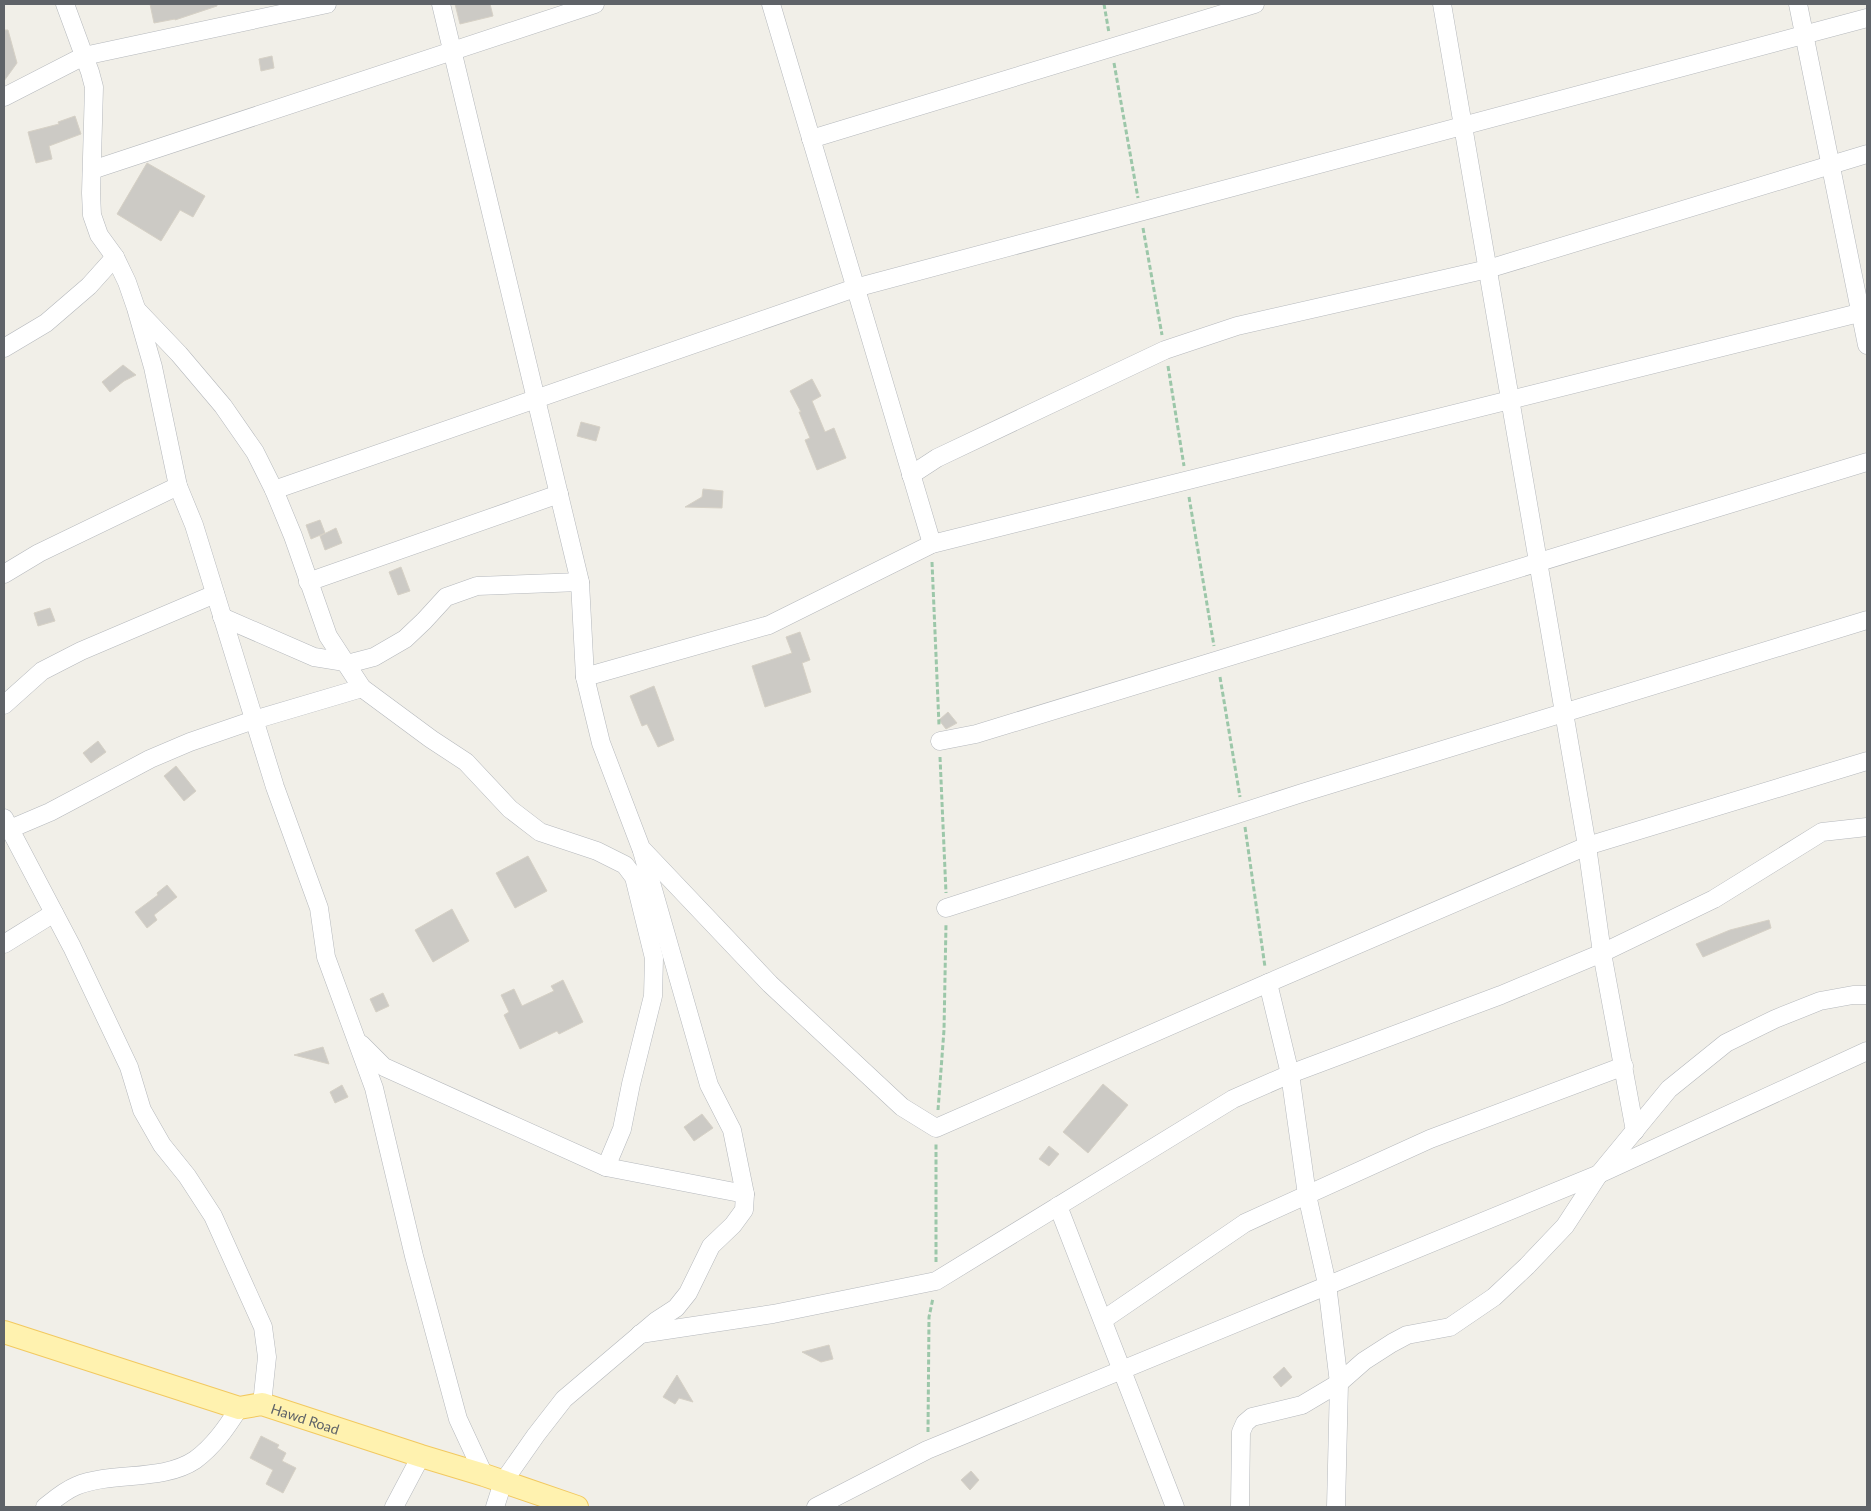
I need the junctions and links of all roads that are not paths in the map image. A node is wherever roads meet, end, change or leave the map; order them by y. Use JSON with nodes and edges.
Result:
{"nodes":[{"id":1,"x":65,"y":4,"type":"edge"},
{"id":2,"x":327,"y":4,"type":"edge"},
{"id":3,"x":441,"y":4,"type":"edge"},
{"id":4,"x":595,"y":4,"type":"edge"},
{"id":5,"x":771,"y":4,"type":"edge"},
{"id":6,"x":1255,"y":4,"type":"edge"},
{"id":7,"x":1442,"y":4,"type":"edge"},
{"id":8,"x":1798,"y":4,"type":"edge"},
{"id":9,"x":1867,"y":18,"type":"edge"},
{"id":10,"x":1804,"y":35,"type":"junction"},
{"id":11,"x":452,"y":51,"type":"junction"},
{"id":12,"x":84,"y":56,"type":"junction"},
{"id":13,"x":4,"y":97,"type":"edge"},
{"id":14,"x":1463,"y":126,"type":"junction"},
{"id":15,"x":811,"y":139,"type":"junction"},
{"id":16,"x":1867,"y":154,"type":"edge"},
{"id":17,"x":1831,"y":165,"type":"junction"},
{"id":18,"x":92,"y":170,"type":"junction"},
{"id":19,"x":115,"y":257,"type":"junction"},
{"id":20,"x":1488,"y":269,"type":"junction"},
{"id":21,"x":856,"y":288,"type":"junction"},
{"id":22,"x":136,"y":308,"type":"junction"},
{"id":23,"x":1864,"y":312,"type":"edge"},
{"id":24,"x":1867,"y":345,"type":"edge"},
{"id":25,"x":4,"y":348,"type":"edge"},
{"id":26,"x":536,"y":399,"type":"junction"},
{"id":27,"x":1510,"y":400,"type":"junction"},
{"id":28,"x":1867,"y":462,"type":"edge"},
{"id":29,"x":911,"y":475,"type":"junction"},
{"id":30,"x":178,"y":486,"type":"junction"},
{"id":31,"x":274,"y":490,"type":"junction"},
{"id":32,"x":559,"y":494,"type":"junction"},
{"id":33,"x":932,"y":544,"type":"junction"},
{"id":34,"x":1538,"y":563,"type":"junction"},
{"id":35,"x":4,"y":574,"type":"edge"},
{"id":36,"x":308,"y":582,"type":"junction"},
{"id":37,"x":580,"y":582,"type":"junction"},
{"id":38,"x":215,"y":594,"type":"junction"},
{"id":39,"x":222,"y":617,"type":"junction"},
{"id":40,"x":1867,"y":620,"type":"edge"},
{"id":41,"x":344,"y":662,"type":"junction"},
{"id":42,"x":585,"y":677,"type":"junction"},
{"id":43,"x":362,"y":688,"type":"junction"},
{"id":44,"x":4,"y":705,"type":"edge"},
{"id":45,"x":1564,"y":713,"type":"junction"},
{"id":46,"x":254,"y":720,"type":"junction"},
{"id":47,"x":940,"y":741,"type":"road end"},
{"id":48,"x":1867,"y":761,"type":"edge"},
{"id":49,"x":7,"y":823,"type":"edge"},
{"id":50,"x":1867,"y":827,"type":"edge"},
{"id":51,"x":1587,"y":846,"type":"junction"},
{"id":52,"x":641,"y":848,"type":"junction"},
{"id":53,"x":946,"y":908,"type":"road end"},
{"id":54,"x":54,"y":913,"type":"junction"},
{"id":55,"x":4,"y":944,"type":"edge"},
{"id":56,"x":1602,"y":953,"type":"junction"},
{"id":57,"x":1268,"y":983,"type":"junction"},
{"id":58,"x":1867,"y":995,"type":"edge"},
{"id":59,"x":357,"y":1040,"type":"junction"},
{"id":60,"x":1867,"y":1051,"type":"edge"},
{"id":61,"x":1624,"y":1066,"type":"junction"},
{"id":62,"x":1290,"y":1074,"type":"junction"},
{"id":63,"x":1635,"y":1131,"type":"junction"},
{"id":64,"x":606,"y":1167,"type":"junction"},
{"id":65,"x":1599,"y":1174,"type":"junction"},
{"id":66,"x":745,"y":1194,"type":"junction"},
{"id":67,"x":1307,"y":1195,"type":"junction"},
{"id":68,"x":1058,"y":1206,"type":"junction"},
{"id":69,"x":1327,"y":1284,"type":"junction"},
{"id":70,"x":1103,"y":1320,"type":"junction"},
{"id":71,"x":4,"y":1334,"type":"edge"},
{"id":72,"x":640,"y":1334,"type":"junction"},
{"id":73,"x":1122,"y":1369,"type":"junction"},
{"id":74,"x":1339,"y":1383,"type":"junction"},
{"id":75,"x":262,"y":1404,"type":"junction"},
{"id":76,"x":239,"y":1408,"type":"junction"},
{"id":77,"x":421,"y":1456,"type":"junction"},
{"id":78,"x":493,"y":1478,"type":"junction"},
{"id":79,"x":45,"y":1507,"type":"edge"},
{"id":80,"x":394,"y":1507,"type":"edge"},
{"id":81,"x":496,"y":1507,"type":"edge"},
{"id":82,"x":577,"y":1507,"type":"edge"},
{"id":83,"x":816,"y":1507,"type":"edge"},
{"id":84,"x":1175,"y":1507,"type":"edge"},
{"id":85,"x":1240,"y":1507,"type":"edge"},
{"id":86,"x":1336,"y":1507,"type":"edge"}],
"edges":[{"from":1,"to":12,"type":"street"},
{"from":2,"to":12,"type":"street"},
{"from":3,"to":11,"type":"street"},
{"from":4,"to":11,"type":"street"},
{"from":5,"to":15,"type":"street"},
{"from":6,"to":15,"type":"street"},
{"from":7,"to":14,"type":"street"},
{"from":8,"to":10,"type":"street"},
{"from":9,"to":10,"type":"street"},
{"from":10,"to":14,"type":"street"},
{"from":10,"to":17,"type":"street"},
{"from":11,"to":18,"type":"street"},
{"from":11,"to":26,"type":"street"},
{"from":12,"to":13,"type":"street"},
{"from":12,"to":18,"type":"street"},
{"from":14,"to":20,"type":"street"},
{"from":14,"to":21,"type":"street"},
{"from":15,"to":21,"type":"street"},
{"from":16,"to":17,"type":"street"},
{"from":17,"to":20,"type":"street"},
{"from":17,"to":23,"type":"street"},
{"from":18,"to":19,"type":"street"},
{"from":19,"to":22,"type":"street"},
{"from":19,"to":25,"type":"street"},
{"from":20,"to":27,"type":"street"},
{"from":20,"to":29,"type":"street"},
{"from":21,"to":26,"type":"street"},
{"from":21,"to":29,"type":"street"},
{"from":22,"to":30,"type":"street"},
{"from":22,"to":31,"type":"street"},
{"from":23,"to":24,"type":"street"},
{"from":23,"to":27,"type":"street"},
{"from":26,"to":31,"type":"street"},
{"from":26,"to":32,"type":"street"},
{"from":27,"to":33,"type":"street"},
{"from":27,"to":34,"type":"street"},
{"from":28,"to":34,"type":"street"},
{"from":29,"to":33,"type":"street"},
{"from":30,"to":35,"type":"street"},
{"from":30,"to":38,"type":"street"},
{"from":31,"to":36,"type":"street"},
{"from":32,"to":36,"type":"street"},
{"from":32,"to":37,"type":"street"},
{"from":33,"to":42,"type":"street"},
{"from":34,"to":45,"type":"street"},
{"from":34,"to":47,"type":"street"},
{"from":36,"to":41,"type":"street"},
{"from":37,"to":41,"type":"street"},
{"from":37,"to":42,"type":"street"},
{"from":38,"to":39,"type":"street"},
{"from":38,"to":44,"type":"street"},
{"from":39,"to":41,"type":"street"},
{"from":39,"to":46,"type":"street"},
{"from":40,"to":45,"type":"street"},
{"from":41,"to":43,"type":"street"},
{"from":42,"to":52,"type":"street"},
{"from":43,"to":46,"type":"street"},
{"from":43,"to":64,"type":"street"},
{"from":45,"to":51,"type":"street"},
{"from":45,"to":53,"type":"street"},
{"from":46,"to":49,"type":"street"},
{"from":46,"to":59,"type":"street"},
{"from":48,"to":51,"type":"street"},
{"from":49,"to":54,"type":"street"},
{"from":50,"to":56,"type":"street"},
{"from":51,"to":56,"type":"street"},
{"from":51,"to":57,"type":"street"},
{"from":52,"to":57,"type":"street"},
{"from":52,"to":66,"type":"street"},
{"from":54,"to":55,"type":"street"},
{"from":54,"to":75,"type":"street"},
{"from":56,"to":61,"type":"street"},
{"from":56,"to":62,"type":"street"},
{"from":57,"to":62,"type":"street"},
{"from":58,"to":63,"type":"street"},
{"from":59,"to":64,"type":"street"},
{"from":59,"to":78,"type":"street"},
{"from":60,"to":65,"type":"street"},
{"from":61,"to":63,"type":"street"},
{"from":61,"to":67,"type":"street"},
{"from":62,"to":67,"type":"street"},
{"from":62,"to":68,"type":"street"},
{"from":63,"to":65,"type":"street"},
{"from":64,"to":66,"type":"street"},
{"from":65,"to":69,"type":"street"},
{"from":65,"to":74,"type":"street"},
{"from":66,"to":72,"type":"street"},
{"from":67,"to":69,"type":"street"},
{"from":67,"to":70,"type":"street"},
{"from":68,"to":70,"type":"street"},
{"from":68,"to":72,"type":"street"},
{"from":69,"to":73,"type":"street"},
{"from":69,"to":74,"type":"street"},
{"from":70,"to":73,"type":"street"},
{"from":71,"to":76,"type":"main road","name":"Hawd Road"},
{"from":72,"to":78,"type":"street"},
{"from":73,"to":83,"type":"street"},
{"from":73,"to":84,"type":"street"},
{"from":74,"to":85,"type":"street"},
{"from":74,"to":86,"type":"street"},
{"from":75,"to":76,"type":"main road","name":"Hawd Road"},
{"from":75,"to":77,"type":"main road","name":"Hawd Road"},
{"from":76,"to":79,"type":"street"},
{"from":77,"to":78,"type":"main road","name":"Hawd Road"},
{"from":77,"to":80,"type":"street"},
{"from":78,"to":81,"type":"street"},
{"from":78,"to":82,"type":"main road","name":"Hawd Road"}]}
